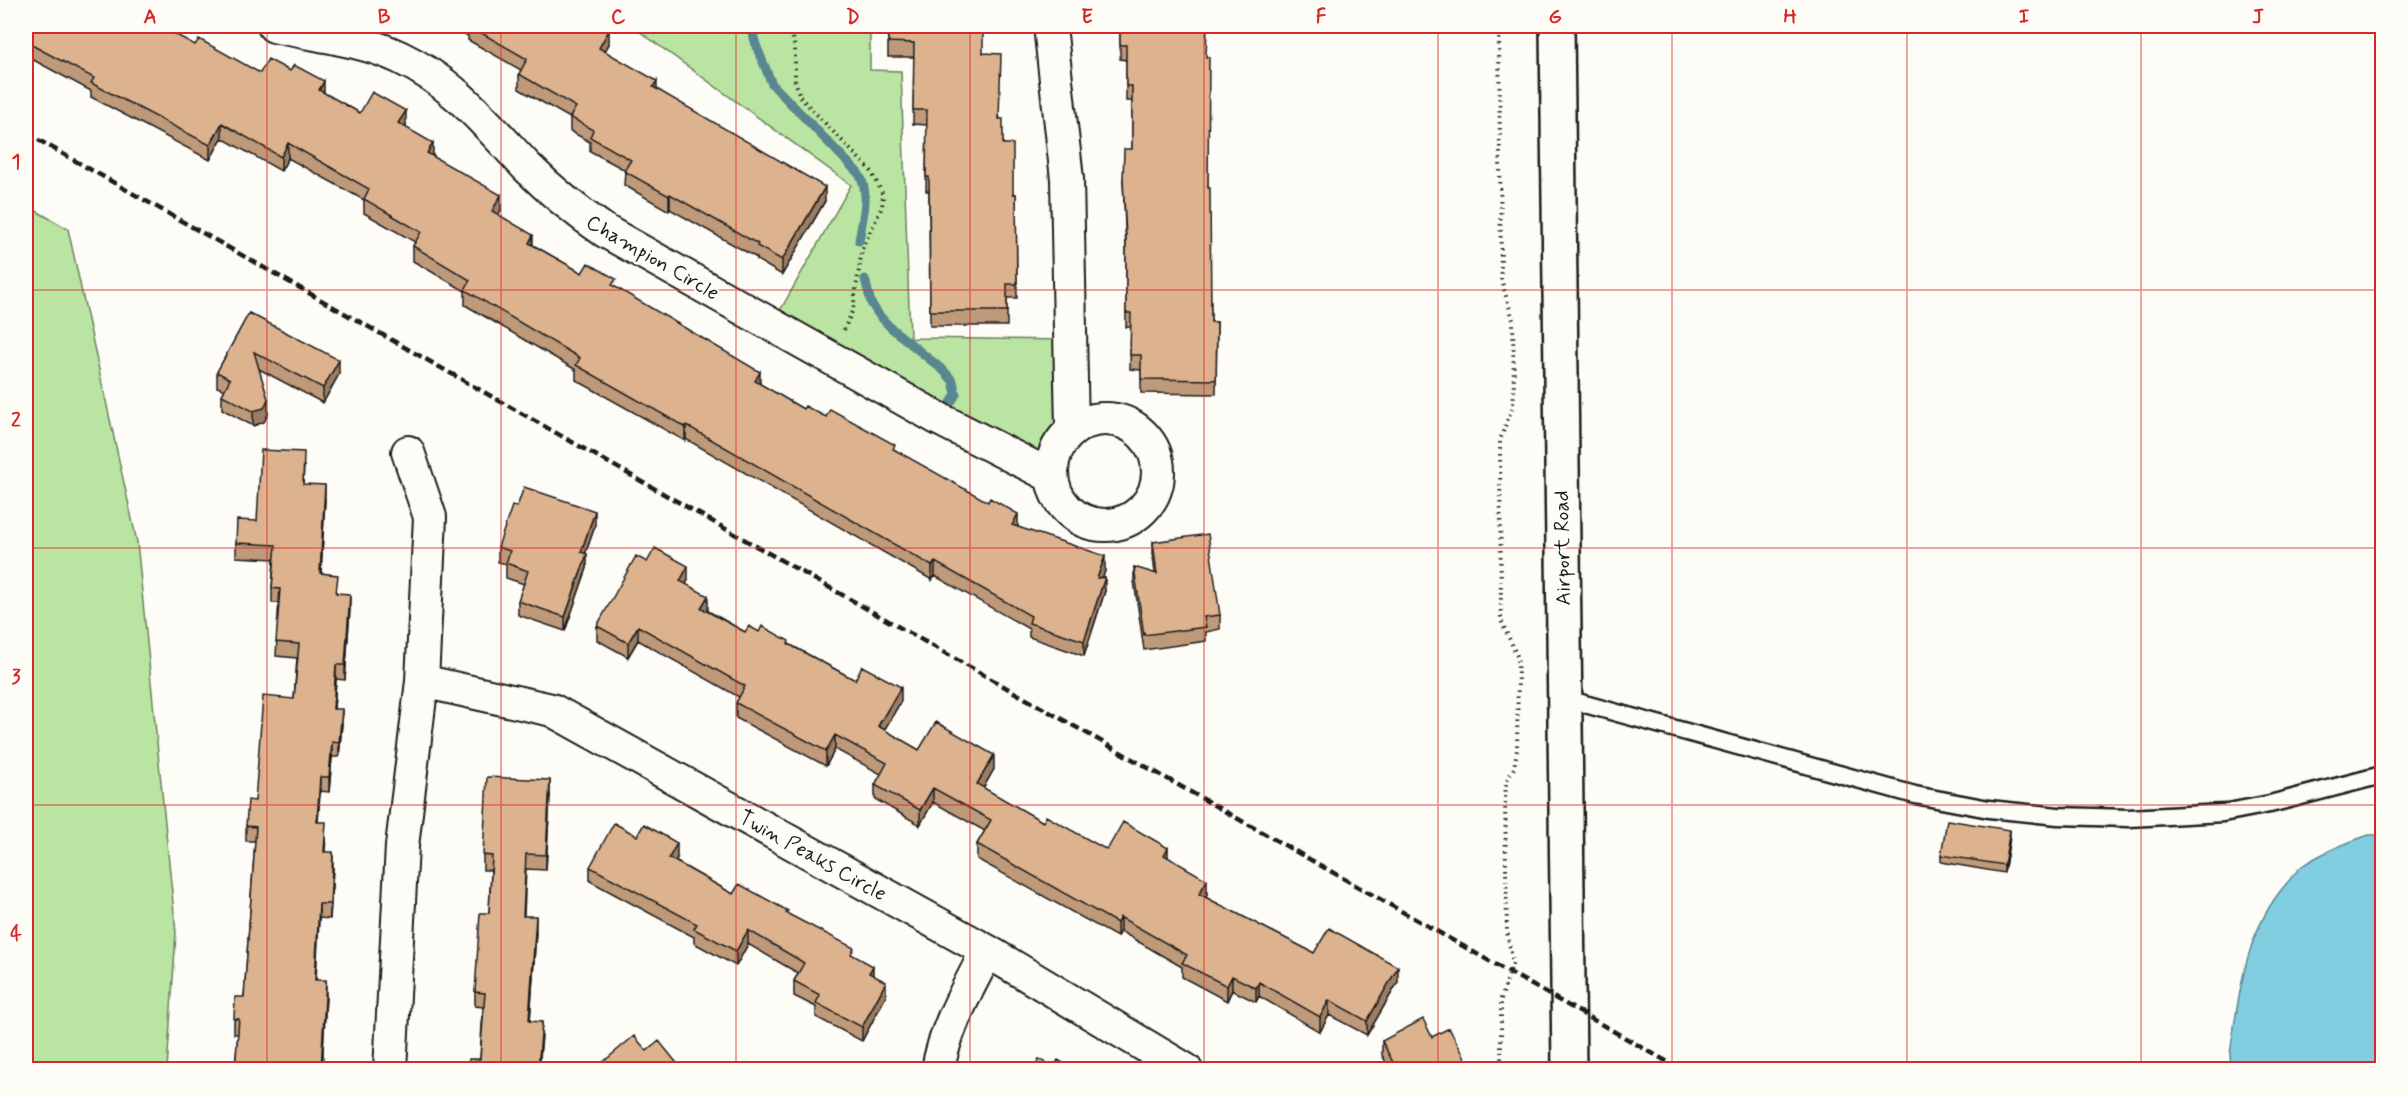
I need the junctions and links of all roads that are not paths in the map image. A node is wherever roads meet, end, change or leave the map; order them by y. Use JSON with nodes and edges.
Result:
{"nodes":[{"id":1,"x":274,"y":26,"type":"edge"},
{"id":2,"x":1050,"y":26,"type":"edge"},
{"id":3,"x":1557,"y":26,"type":"edge"},
{"id":4,"x":1072,"y":430,"type":"junction"},
{"id":5,"x":408,"y":452,"type":"dead end"},
{"id":6,"x":1051,"y":476,"type":"junction"},
{"id":7,"x":422,"y":681,"type":"junction"},
{"id":8,"x":1563,"y":698,"type":"junction"},
{"id":9,"x":2382,"y":775,"type":"edge"},
{"id":10,"x":987,"y":951,"type":"junction"},
{"id":11,"x":390,"y":1070,"type":"edge"},
{"id":12,"x":938,"y":1070,"type":"edge"},
{"id":13,"x":1186,"y":1070,"type":"edge"},
{"id":14,"x":1569,"y":1070,"type":"edge"}],
"edges":[{"from":1,"to":6,"type":"street","name":"Champion Circle"},
{"from":2,"to":4,"type":"street"},
{"from":3,"to":8,"type":"main road","name":"Airport Road"},
{"from":4,"to":6,"type":"street"},
{"from":4,"to":6,"type":"street"},
{"from":5,"to":7,"type":"street"},
{"from":7,"to":10,"type":"street","name":"Twin Peaks Circle"},
{"from":7,"to":11,"type":"street"},
{"from":8,"to":9,"type":"lane"},
{"from":8,"to":14,"type":"main road","name":"Airport Road"},
{"from":10,"to":12,"type":"street"},
{"from":10,"to":13,"type":"street","name":"Twin Peaks Circle"}]}
